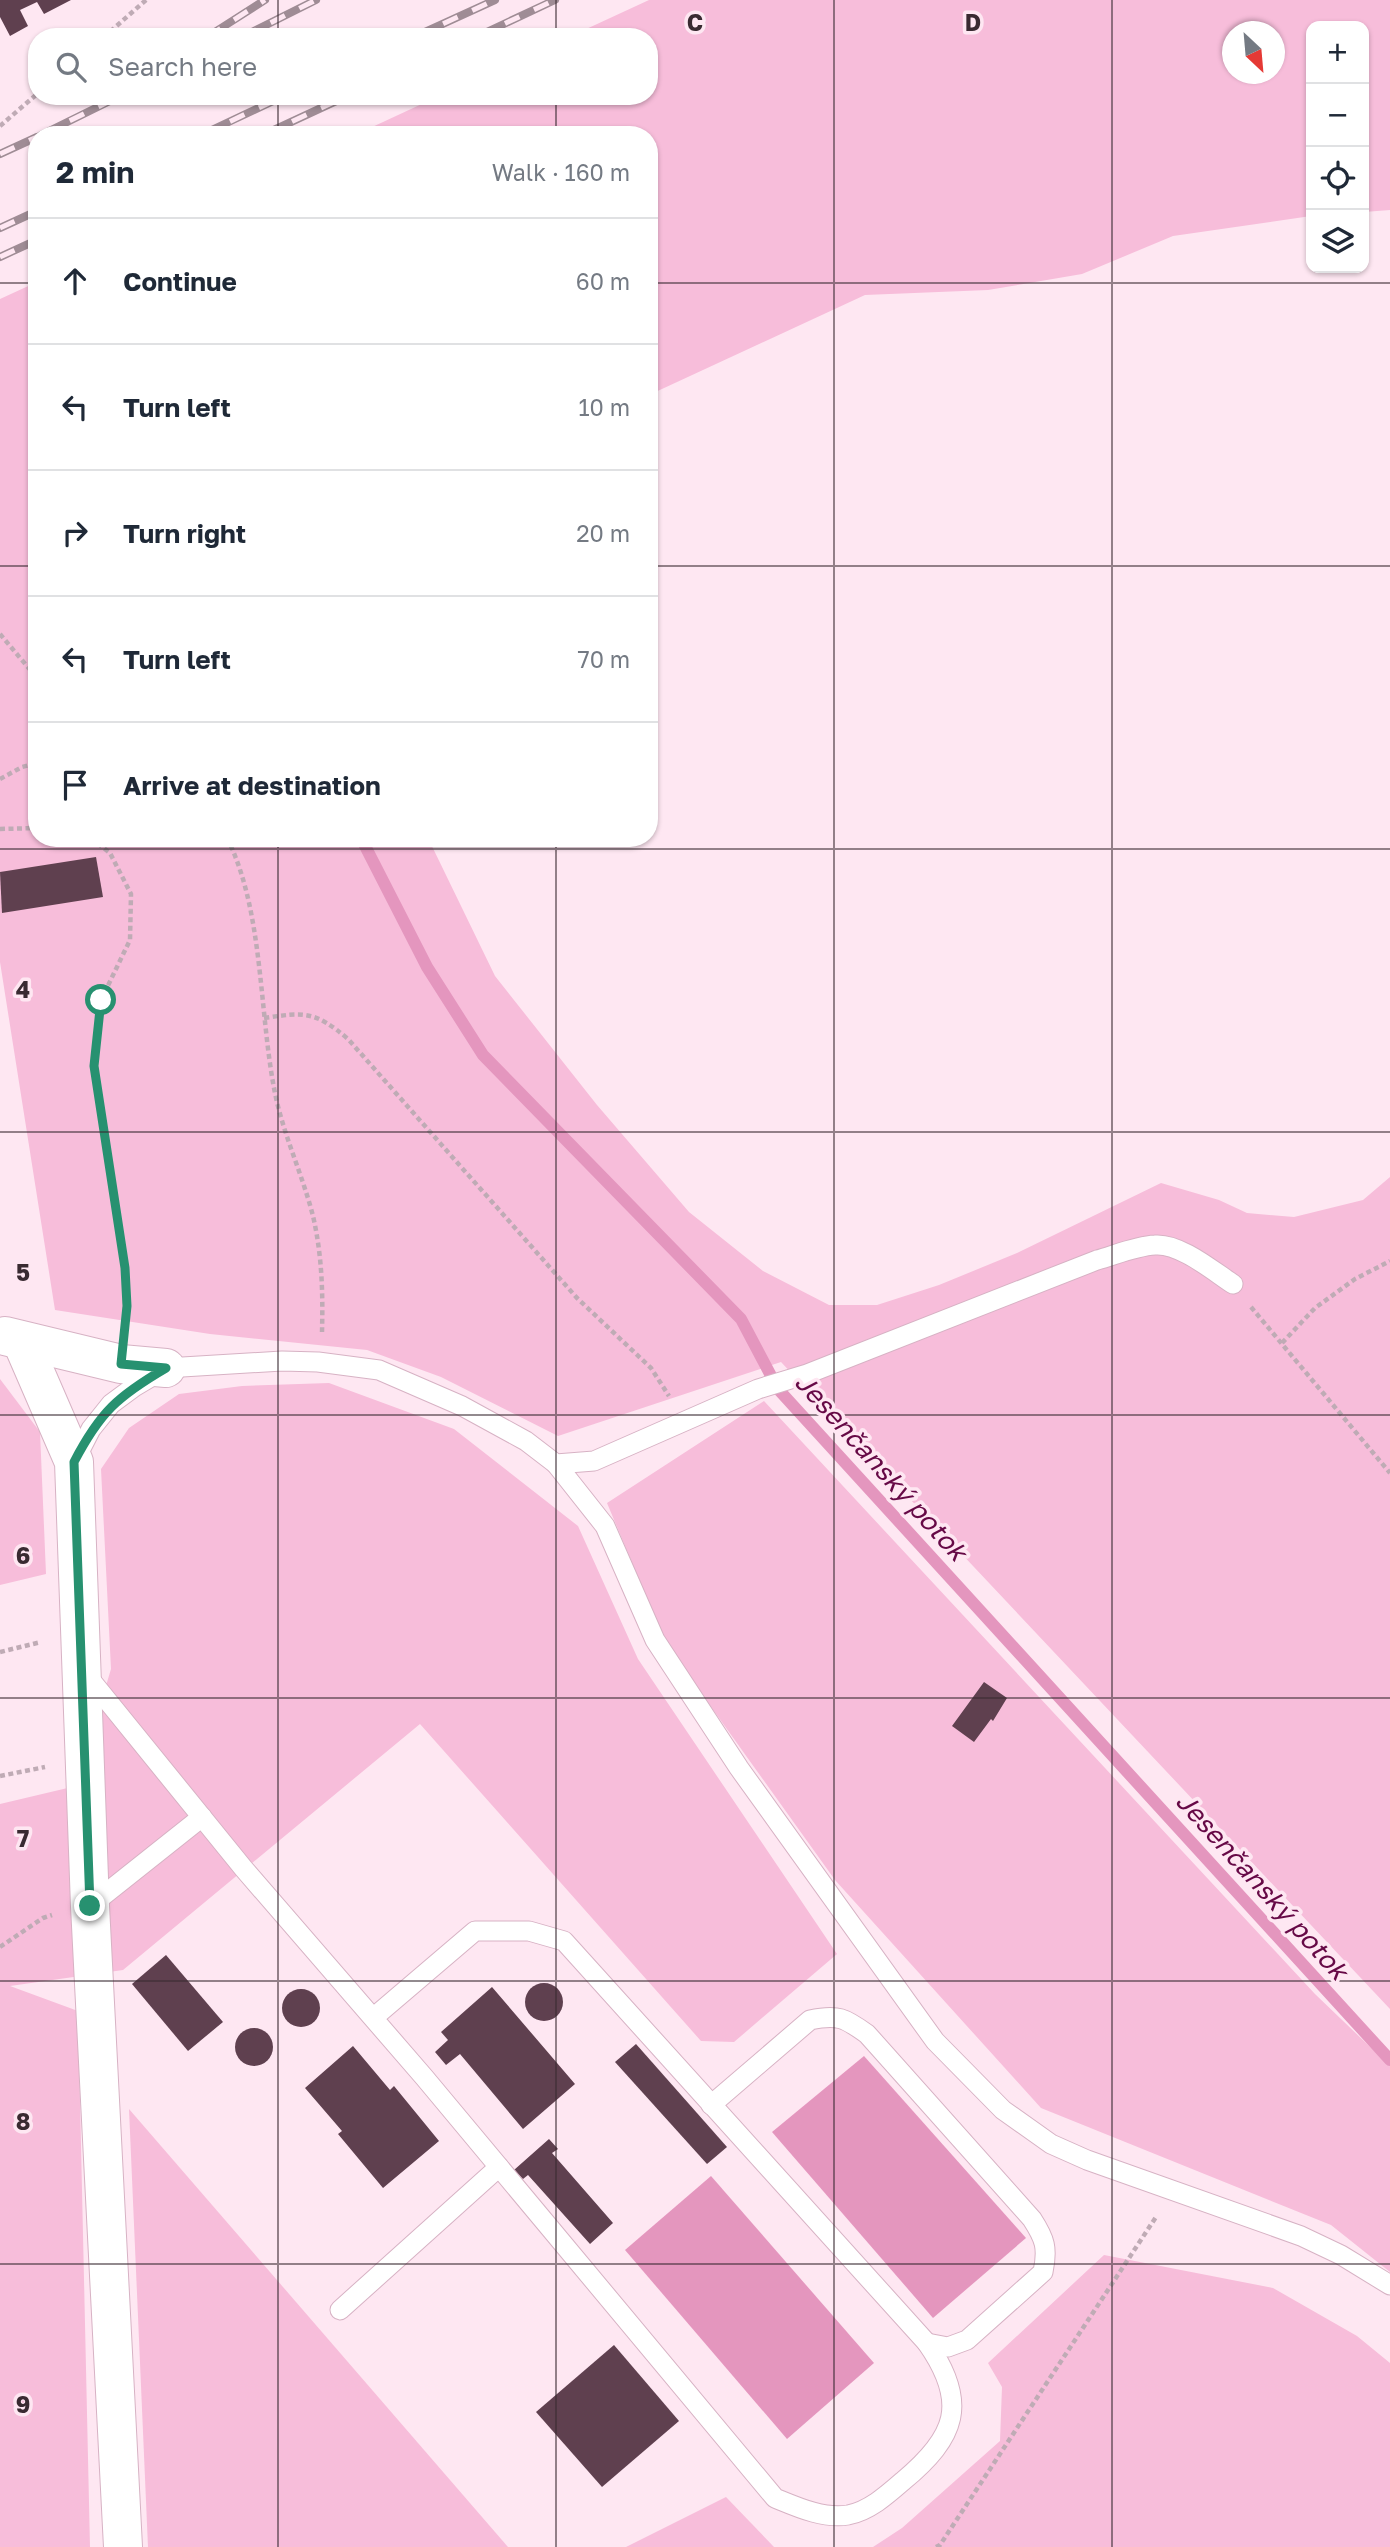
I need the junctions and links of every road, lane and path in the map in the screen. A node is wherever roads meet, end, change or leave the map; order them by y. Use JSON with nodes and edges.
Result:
{"nodes":[{"id":1,"x":146,"y":0,"type":"edge"},
{"id":2,"x":114,"y":28,"type":"edge"},
{"id":3,"x":28,"y":102,"type":"edge"},
{"id":4,"x":0,"y":126,"type":"edge"},
{"id":5,"x":0,"y":634,"type":"edge"},
{"id":6,"x":28,"y":667,"type":"edge"},
{"id":7,"x":28,"y":767,"type":"edge"},
{"id":8,"x":0,"y":779,"type":"edge"},
{"id":9,"x":28,"y":828,"type":"edge"},
{"id":10,"x":0,"y":829,"type":"edge"},
{"id":11,"x":103,"y":847,"type":"edge"},
{"id":12,"x":231,"y":847,"type":"edge"},
{"id":13,"x":264,"y":1018,"type":"junction"},
{"id":14,"x":1390,"y":1261,"type":"edge"},
{"id":15,"x":1233,"y":1284,"type":"joint"},
{"id":16,"x":11,"y":1338,"type":"edge"},
{"id":17,"x":1282,"y":1343,"type":"junction"},
{"id":18,"x":318,"y":1362,"type":"junction"},
{"id":19,"x":121,"y":1364,"type":"junction"},
{"id":20,"x":166,"y":1368,"type":"junction"},
{"id":21,"x":676,"y":1423,"type":"junction"},
{"id":22,"x":74,"y":1462,"type":"junction"},
{"id":23,"x":556,"y":1464,"type":"junction"},
{"id":24,"x":1390,"y":1473,"type":"edge"},
{"id":25,"x":80,"y":1666,"type":"junction"},
{"id":26,"x":202,"y":1817,"type":"junction"},
{"id":27,"x":90,"y":1906,"type":"junction"},
{"id":28,"x":0,"y":1947,"type":"edge"},
{"id":29,"x":373,"y":2018,"type":"junction"},
{"id":30,"x":711,"y":2105,"type":"junction"},
{"id":31,"x":499,"y":2167,"type":"junction"},
{"id":32,"x":1174,"y":2190,"type":"junction"},
{"id":33,"x":1390,"y":2285,"type":"edge"},
{"id":34,"x":340,"y":2310,"type":"dead end"},
{"id":35,"x":927,"y":2343,"type":"junction"},
{"id":36,"x":123,"y":2547,"type":"edge"},
{"id":37,"x":936,"y":2547,"type":"edge"}],
"edges":[{"from":1,"to":2,"type":"path"},
{"from":3,"to":4,"type":"path"},
{"from":5,"to":6,"type":"path"},
{"from":7,"to":8,"type":"path"},
{"from":9,"to":10,"type":"path"},
{"from":11,"to":19,"type":"path"},
{"from":12,"to":13,"type":"path"},
{"from":13,"to":18,"type":"path"},
{"from":13,"to":21,"type":"path"},
{"from":14,"to":17,"type":"path"},
{"from":15,"to":17,"type":"path"},
{"from":15,"to":21,"type":"lane"},
{"from":16,"to":19,"type":"street"},
{"from":16,"to":22,"type":"street"},
{"from":17,"to":24,"type":"path"},
{"from":18,"to":20,"type":"lane"},
{"from":18,"to":23,"type":"lane"},
{"from":19,"to":20,"type":"street"},
{"from":20,"to":22,"type":"lane"},
{"from":21,"to":23,"type":"lane"},
{"from":22,"to":25,"type":"street"},
{"from":23,"to":32,"type":"lane"},
{"from":25,"to":26,"type":"lane"},
{"from":25,"to":27,"type":"street"},
{"from":26,"to":27,"type":"lane"},
{"from":26,"to":29,"type":"lane"},
{"from":27,"to":28,"type":"path"},
{"from":27,"to":36,"type":"street"},
{"from":29,"to":30,"type":"lane"},
{"from":29,"to":31,"type":"lane"},
{"from":30,"to":35,"type":"lane"},
{"from":30,"to":35,"type":"lane"},
{"from":31,"to":34,"type":"lane"},
{"from":31,"to":35,"type":"lane"},
{"from":32,"to":33,"type":"lane"},
{"from":32,"to":37,"type":"path"}]}
